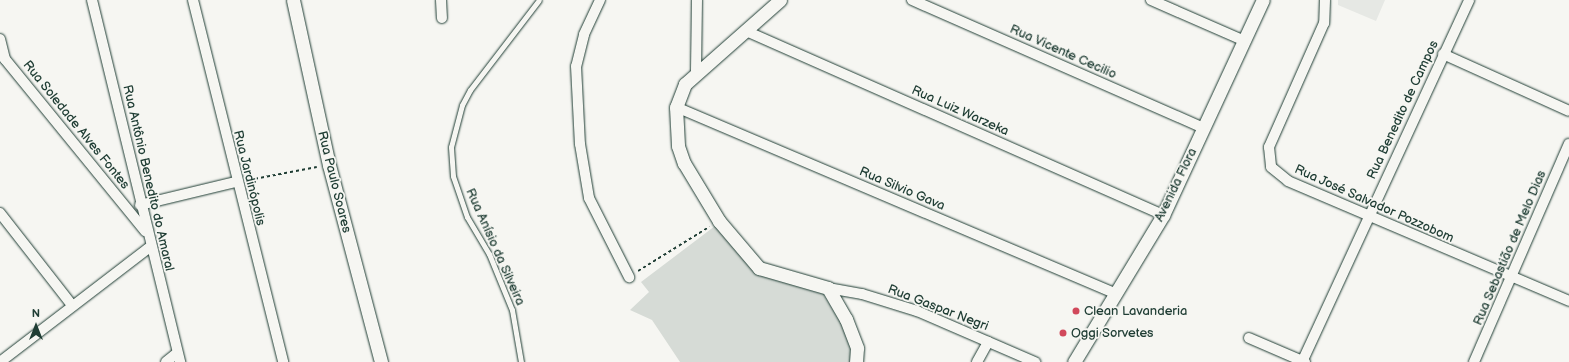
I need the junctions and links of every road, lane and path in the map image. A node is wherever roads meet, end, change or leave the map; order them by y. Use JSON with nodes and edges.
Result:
{"nodes":[{"id":1,"x":92,"y":0,"type":"edge"},
{"id":2,"x":193,"y":0,"type":"edge"},
{"id":3,"x":293,"y":0,"type":"edge"},
{"id":4,"x":441,"y":0,"type":"edge"},
{"id":5,"x":539,"y":0,"type":"edge"},
{"id":6,"x":600,"y":0,"type":"edge"},
{"id":7,"x":697,"y":0,"type":"edge"},
{"id":8,"x":780,"y":0,"type":"edge"},
{"id":9,"x":912,"y":0,"type":"edge"},
{"id":10,"x":1151,"y":0,"type":"edge"},
{"id":11,"x":1263,"y":0,"type":"edge"},
{"id":12,"x":1325,"y":0,"type":"edge"},
{"id":13,"x":1469,"y":0,"type":"edge"},
{"id":14,"x":442,"y":18,"type":"dead end"},
{"id":15,"x":746,"y":31,"type":"junction"},
{"id":16,"x":0,"y":39,"type":"edge"},
{"id":17,"x":1244,"y":41,"type":"junction"},
{"id":18,"x":1443,"y":54,"type":"junction"},
{"id":19,"x":2,"y":56,"type":"edge"},
{"id":20,"x":696,"y":71,"type":"junction"},
{"id":21,"x":676,"y":107,"type":"junction"},
{"id":22,"x":1569,"y":111,"type":"edge"},
{"id":23,"x":1203,"y":128,"type":"junction"},
{"id":24,"x":1569,"y":144,"type":"edge"},
{"id":25,"x":329,"y":164,"type":"junction"},
{"id":26,"x":236,"y":182,"type":"junction"},
{"id":27,"x":140,"y":205,"type":"junction"},
{"id":28,"x":0,"y":213,"type":"edge"},
{"id":29,"x":1163,"y":215,"type":"junction"},
{"id":30,"x":1368,"y":215,"type":"junction"},
{"id":31,"x":719,"y":221,"type":"junction"},
{"id":32,"x":147,"y":233,"type":"junction"},
{"id":33,"x":150,"y":247,"type":"junction"},
{"id":34,"x":629,"y":277,"type":"joint"},
{"id":35,"x":1511,"y":278,"type":"junction"},
{"id":36,"x":828,"y":288,"type":"junction"},
{"id":37,"x":1117,"y":294,"type":"junction"},
{"id":38,"x":1569,"y":301,"type":"edge"},
{"id":39,"x":71,"y":304,"type":"junction"},
{"id":40,"x":1249,"y":338,"type":"dead end"},
{"id":41,"x":988,"y":342,"type":"junction"},
{"id":42,"x":178,"y":357,"type":"edge"},
{"id":43,"x":0,"y":362,"type":"edge"},
{"id":44,"x":166,"y":362,"type":"edge"},
{"id":45,"x":283,"y":362,"type":"edge"},
{"id":46,"x":381,"y":362,"type":"edge"},
{"id":47,"x":521,"y":362,"type":"edge"},
{"id":48,"x":856,"y":362,"type":"edge"},
{"id":49,"x":978,"y":362,"type":"edge"},
{"id":50,"x":1034,"y":362,"type":"edge"},
{"id":51,"x":1074,"y":362,"type":"edge"},
{"id":52,"x":1303,"y":362,"type":"edge"},
{"id":53,"x":1474,"y":362,"type":"edge"}],
"edges":[{"from":1,"to":27,"type":"street","name":"Rua Antônio Benedito do Amaral"},
{"from":2,"to":26,"type":"street","name":"Rua Jardinópolis"},
{"from":3,"to":25,"type":"street","name":"Rua Paulo Soares"},
{"from":4,"to":14,"type":"street"},
{"from":5,"to":47,"type":"lane","name":"Rua Anísio da Silveira"},
{"from":6,"to":34,"type":"street"},
{"from":7,"to":20,"type":"street"},
{"from":8,"to":15,"type":"street"},
{"from":9,"to":23,"type":"street","name":"Rua Vicente Cecilio"},
{"from":10,"to":17,"type":"street"},
{"from":11,"to":17,"type":"street","name":"Avenida Flora"},
{"from":12,"to":30,"type":"street","name":"Rua José Salvador Pozzobom"},
{"from":13,"to":18,"type":"street","name":"Rua Benedito de Campos"},
{"from":15,"to":20,"type":"street"},
{"from":15,"to":29,"type":"street","name":"Rua Luiz Warzeka"},
{"from":16,"to":19,"type":"street"},
{"from":17,"to":23,"type":"street","name":"Avenida Flora"},
{"from":18,"to":22,"type":"street"},
{"from":18,"to":30,"type":"street","name":"Rua Benedito de Campos"},
{"from":19,"to":32,"type":"street","name":"Rua Soledade Alves Fontes"},
{"from":20,"to":21,"type":"street"},
{"from":21,"to":31,"type":"street"},
{"from":21,"to":37,"type":"street","name":"Rua Silvio Gava"},
{"from":23,"to":29,"type":"street","name":"Avenida Flora"},
{"from":24,"to":35,"type":"street","name":"Rua Sebastião de Melo Dias"},
{"from":25,"to":26,"type":"path"},
{"from":25,"to":46,"type":"street","name":"Rua Paulo Soares"},
{"from":26,"to":27,"type":"street"},
{"from":26,"to":45,"type":"street","name":"Rua Jardinópolis"},
{"from":27,"to":32,"type":"street","name":"Rua Antônio Benedito do Amaral"},
{"from":28,"to":39,"type":"street"},
{"from":29,"to":37,"type":"street","name":"Avenida Flora"},
{"from":30,"to":35,"type":"street","name":"Rua José Salvador Pozzobom"},
{"from":30,"to":52,"type":"street","name":"Rua Benedito de Campos"},
{"from":31,"to":34,"type":"path"},
{"from":31,"to":36,"type":"street"},
{"from":32,"to":33,"type":"street","name":"Rua Antônio Benedito do Amaral"},
{"from":33,"to":39,"type":"street"},
{"from":33,"to":42,"type":"street","name":"Rua Antônio Benedito do Amaral"},
{"from":35,"to":38,"type":"street","name":"Rua José Salvador Pozzobom"},
{"from":35,"to":53,"type":"street","name":"Rua Sebastião de Melo Dias"},
{"from":36,"to":41,"type":"street","name":"Rua Gaspar Negri"},
{"from":36,"to":48,"type":"street"},
{"from":37,"to":51,"type":"street","name":"Avenida Flora"},
{"from":39,"to":43,"type":"street"},
{"from":40,"to":52,"type":"street"},
{"from":41,"to":49,"type":"street"},
{"from":41,"to":50,"type":"street","name":"Rua Gaspar Negri"},
{"from":42,"to":44,"type":"street"}]}
